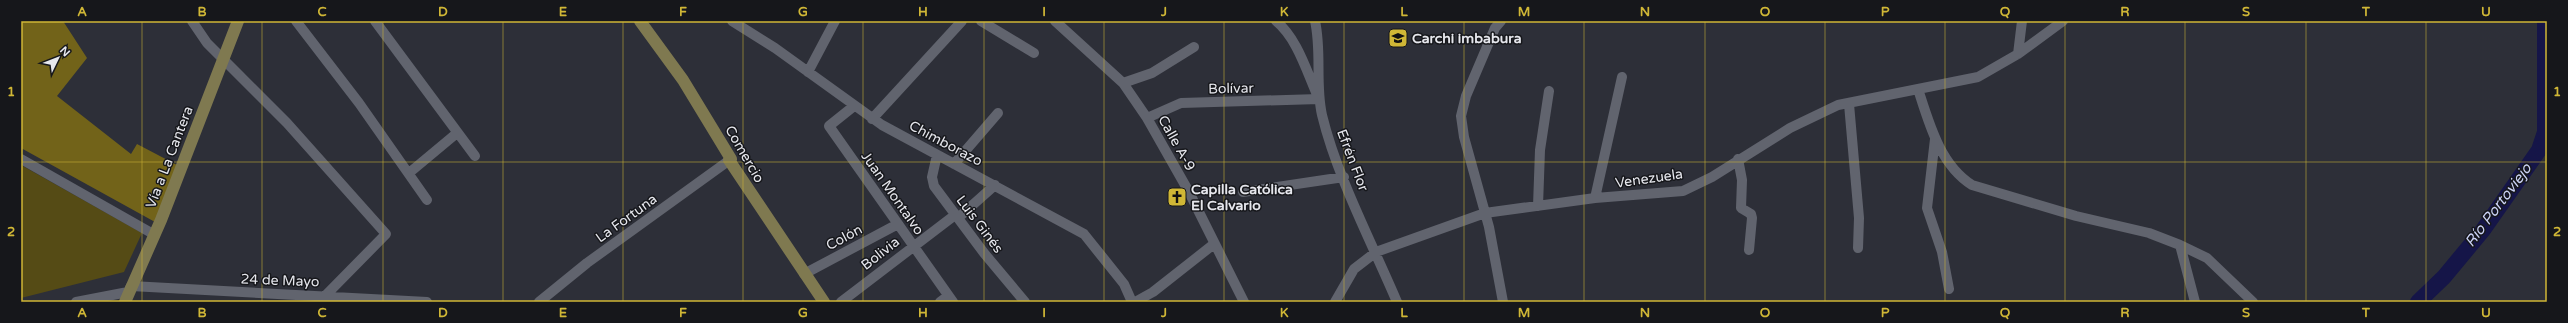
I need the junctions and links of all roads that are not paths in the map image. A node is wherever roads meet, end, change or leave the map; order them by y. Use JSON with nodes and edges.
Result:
{"nodes":[{"id":1,"x":192,"y":21,"type":"edge"},
{"id":2,"x":238,"y":21,"type":"edge"},
{"id":3,"x":296,"y":21,"type":"edge"},
{"id":4,"x":375,"y":21,"type":"edge"},
{"id":5,"x":640,"y":21,"type":"edge"},
{"id":6,"x":732,"y":21,"type":"edge"},
{"id":7,"x":835,"y":21,"type":"edge"},
{"id":8,"x":962,"y":21,"type":"edge"},
{"id":9,"x":981,"y":21,"type":"edge"},
{"id":10,"x":1055,"y":21,"type":"edge"},
{"id":11,"x":1276,"y":21,"type":"edge"},
{"id":12,"x":1316,"y":21,"type":"edge"},
{"id":13,"x":1488,"y":21,"type":"edge"},
{"id":14,"x":2022,"y":21,"type":"edge"},
{"id":15,"x":2062,"y":21,"type":"edge"},
{"id":16,"x":1498,"y":25,"type":"edge"},
{"id":17,"x":1194,"y":47,"type":"dead end"},
{"id":18,"x":1034,"y":53,"type":"dead end"},
{"id":19,"x":2018,"y":54,"type":"junction"},
{"id":20,"x":223,"y":57,"type":"junction"},
{"id":21,"x":808,"y":72,"type":"junction"},
{"id":22,"x":1622,"y":77,"type":"dead end"},
{"id":23,"x":1123,"y":83,"type":"junction"},
{"id":24,"x":1918,"y":89,"type":"junction"},
{"id":25,"x":1549,"y":91,"type":"dead end"},
{"id":26,"x":1319,"y":99,"type":"junction"},
{"id":27,"x":1849,"y":104,"type":"junction"},
{"id":28,"x":854,"y":106,"type":"junction"},
{"id":29,"x":998,"y":113,"type":"dead end"},
{"id":30,"x":1148,"y":118,"type":"junction"},
{"id":31,"x":872,"y":119,"type":"junction"},
{"id":32,"x":457,"y":133,"type":"junction"},
{"id":33,"x":1935,"y":139,"type":"junction"},
{"id":34,"x":937,"y":155,"type":"junction"},
{"id":35,"x":475,"y":156,"type":"dead end"},
{"id":36,"x":1738,"y":159,"type":"junction"},
{"id":37,"x":21,"y":160,"type":"edge"},
{"id":38,"x":730,"y":160,"type":"junction"},
{"id":39,"x":954,"y":164,"type":"junction"},
{"id":40,"x":409,"y":173,"type":"junction"},
{"id":41,"x":1344,"y":177,"type":"junction"},
{"id":42,"x":996,"y":185,"type":"junction"},
{"id":43,"x":1243,"y":192,"type":"dead end"},
{"id":44,"x":1595,"y":198,"type":"junction"},
{"id":45,"x":427,"y":200,"type":"dead end"},
{"id":46,"x":1538,"y":206,"type":"junction"},
{"id":47,"x":1484,"y":213,"type":"junction"},
{"id":48,"x":956,"y":216,"type":"junction"},
{"id":49,"x":898,"y":224,"type":"junction"},
{"id":50,"x":155,"y":235,"type":"junction"},
{"id":51,"x":1214,"y":244,"type":"junction"},
{"id":52,"x":2180,"y":244,"type":"junction"},
{"id":53,"x":913,"y":247,"type":"junction"},
{"id":54,"x":1858,"y":248,"type":"dead end"},
{"id":55,"x":1749,"y":250,"type":"dead end"},
{"id":56,"x":1376,"y":252,"type":"junction"},
{"id":57,"x":804,"y":274,"type":"junction"},
{"id":58,"x":1124,"y":284,"type":"junction"},
{"id":59,"x":1949,"y":289,"type":"dead end"},
{"id":60,"x":239,"y":292,"type":"junction"},
{"id":61,"x":128,"y":293,"type":"edge"},
{"id":62,"x":326,"y":296,"type":"junction"},
{"id":63,"x":1152,"y":297,"type":"edge"},
{"id":64,"x":951,"y":299,"type":"edge"},
{"id":65,"x":76,"y":302,"type":"edge"},
{"id":66,"x":245,"y":302,"type":"edge"},
{"id":67,"x":428,"y":302,"type":"edge"},
{"id":68,"x":539,"y":302,"type":"edge"},
{"id":69,"x":824,"y":302,"type":"edge"},
{"id":70,"x":841,"y":302,"type":"edge"},
{"id":71,"x":940,"y":302,"type":"edge"},
{"id":72,"x":1024,"y":302,"type":"edge"},
{"id":73,"x":1132,"y":302,"type":"edge"},
{"id":74,"x":1135,"y":302,"type":"edge"},
{"id":75,"x":1244,"y":302,"type":"edge"},
{"id":76,"x":1335,"y":302,"type":"edge"},
{"id":77,"x":1397,"y":302,"type":"edge"},
{"id":78,"x":1503,"y":302,"type":"edge"},
{"id":79,"x":2195,"y":302,"type":"edge"},
{"id":80,"x":2253,"y":302,"type":"edge"}],
"edges":[{"from":1,"to":20,"type":"street"},
{"from":2,"to":20,"type":"street","name":"Vía a La Cantera"},
{"from":3,"to":40,"type":"street"},
{"from":4,"to":32,"type":"street"},
{"from":5,"to":38,"type":"street","name":"Comercio"},
{"from":6,"to":21,"type":"street","name":"Chimborazo"},
{"from":7,"to":21,"type":"street"},
{"from":8,"to":31,"type":"street"},
{"from":9,"to":18,"type":"street"},
{"from":10,"to":23,"type":"street","name":"Calle A-9"},
{"from":11,"to":26,"type":"street"},
{"from":12,"to":26,"type":"street","name":"Efrén Flor"},
{"from":13,"to":16,"type":"street"},
{"from":14,"to":19,"type":"street"},
{"from":15,"to":19,"type":"street","name":"Venezuela"},
{"from":16,"to":47,"type":"street"},
{"from":17,"to":23,"type":"street"},
{"from":19,"to":24,"type":"street","name":"Venezuela"},
{"from":20,"to":50,"type":"street","name":"Vía a La Cantera"},
{"from":20,"to":62,"type":"street"},
{"from":21,"to":28,"type":"street","name":"Chimborazo"},
{"from":22,"to":44,"type":"street"},
{"from":23,"to":30,"type":"street","name":"Calle A-9"},
{"from":24,"to":27,"type":"street","name":"Venezuela"},
{"from":24,"to":33,"type":"street"},
{"from":25,"to":46,"type":"street"},
{"from":26,"to":30,"type":"street","name":"Bolívar"},
{"from":26,"to":41,"type":"street","name":"Efrén Flor"},
{"from":27,"to":36,"type":"street","name":"Venezuela"},
{"from":27,"to":54,"type":"street"},
{"from":28,"to":31,"type":"street","name":"Chimborazo"},
{"from":28,"to":49,"type":"street","name":"Juan Montalvo"},
{"from":29,"to":39,"type":"street"},
{"from":30,"to":51,"type":"street","name":"Calle A-9"},
{"from":31,"to":34,"type":"street","name":"Chimborazo"},
{"from":32,"to":35,"type":"street"},
{"from":32,"to":40,"type":"street"},
{"from":33,"to":52,"type":"street"},
{"from":33,"to":59,"type":"street"},
{"from":34,"to":39,"type":"street","name":"Chimborazo"},
{"from":34,"to":48,"type":"street","name":"Luis Ginés"},
{"from":36,"to":44,"type":"street","name":"Venezuela"},
{"from":36,"to":55,"type":"street"},
{"from":37,"to":50,"type":"street"},
{"from":38,"to":57,"type":"street","name":"Comercio"},
{"from":38,"to":68,"type":"street","name":"La Fortuna"},
{"from":39,"to":42,"type":"street","name":"Chimborazo"},
{"from":40,"to":45,"type":"street"},
{"from":41,"to":43,"type":"street"},
{"from":41,"to":56,"type":"street","name":"Efrén Flor"},
{"from":42,"to":48,"type":"street","name":"Bolivia"},
{"from":42,"to":58,"type":"street","name":"Chimborazo"},
{"from":44,"to":46,"type":"street","name":"Venezuela"},
{"from":46,"to":47,"type":"street","name":"Venezuela"},
{"from":47,"to":56,"type":"street","name":"Venezuela"},
{"from":47,"to":78,"type":"street"},
{"from":48,"to":53,"type":"street","name":"Bolivia"},
{"from":48,"to":72,"type":"street","name":"Luis Ginés"},
{"from":49,"to":53,"type":"street","name":"Juan Montalvo"},
{"from":49,"to":57,"type":"street","name":"Colón"},
{"from":50,"to":61,"type":"street","name":"Vía a La Cantera"},
{"from":51,"to":63,"type":"street"},
{"from":51,"to":75,"type":"street","name":"Calle A-9"},
{"from":52,"to":79,"type":"street"},
{"from":52,"to":80,"type":"street"},
{"from":53,"to":64,"type":"street","name":"Juan Montalvo"},
{"from":53,"to":70,"type":"street","name":"Bolivia"},
{"from":56,"to":76,"type":"street","name":"Venezuela"},
{"from":56,"to":77,"type":"street","name":"Efrén Flor"},
{"from":57,"to":69,"type":"street","name":"Comercio"},
{"from":58,"to":63,"type":"street"},
{"from":58,"to":73,"type":"street","name":"Chimborazo"},
{"from":60,"to":61,"type":"street","name":"24 de Mayo"},
{"from":60,"to":62,"type":"street","name":"24 de Mayo"},
{"from":60,"to":66,"type":"street"},
{"from":61,"to":65,"type":"street","name":"24 de Mayo"},
{"from":62,"to":67,"type":"street","name":"24 de Mayo"},
{"from":63,"to":74,"type":"street"},
{"from":64,"to":71,"type":"street"}]}
